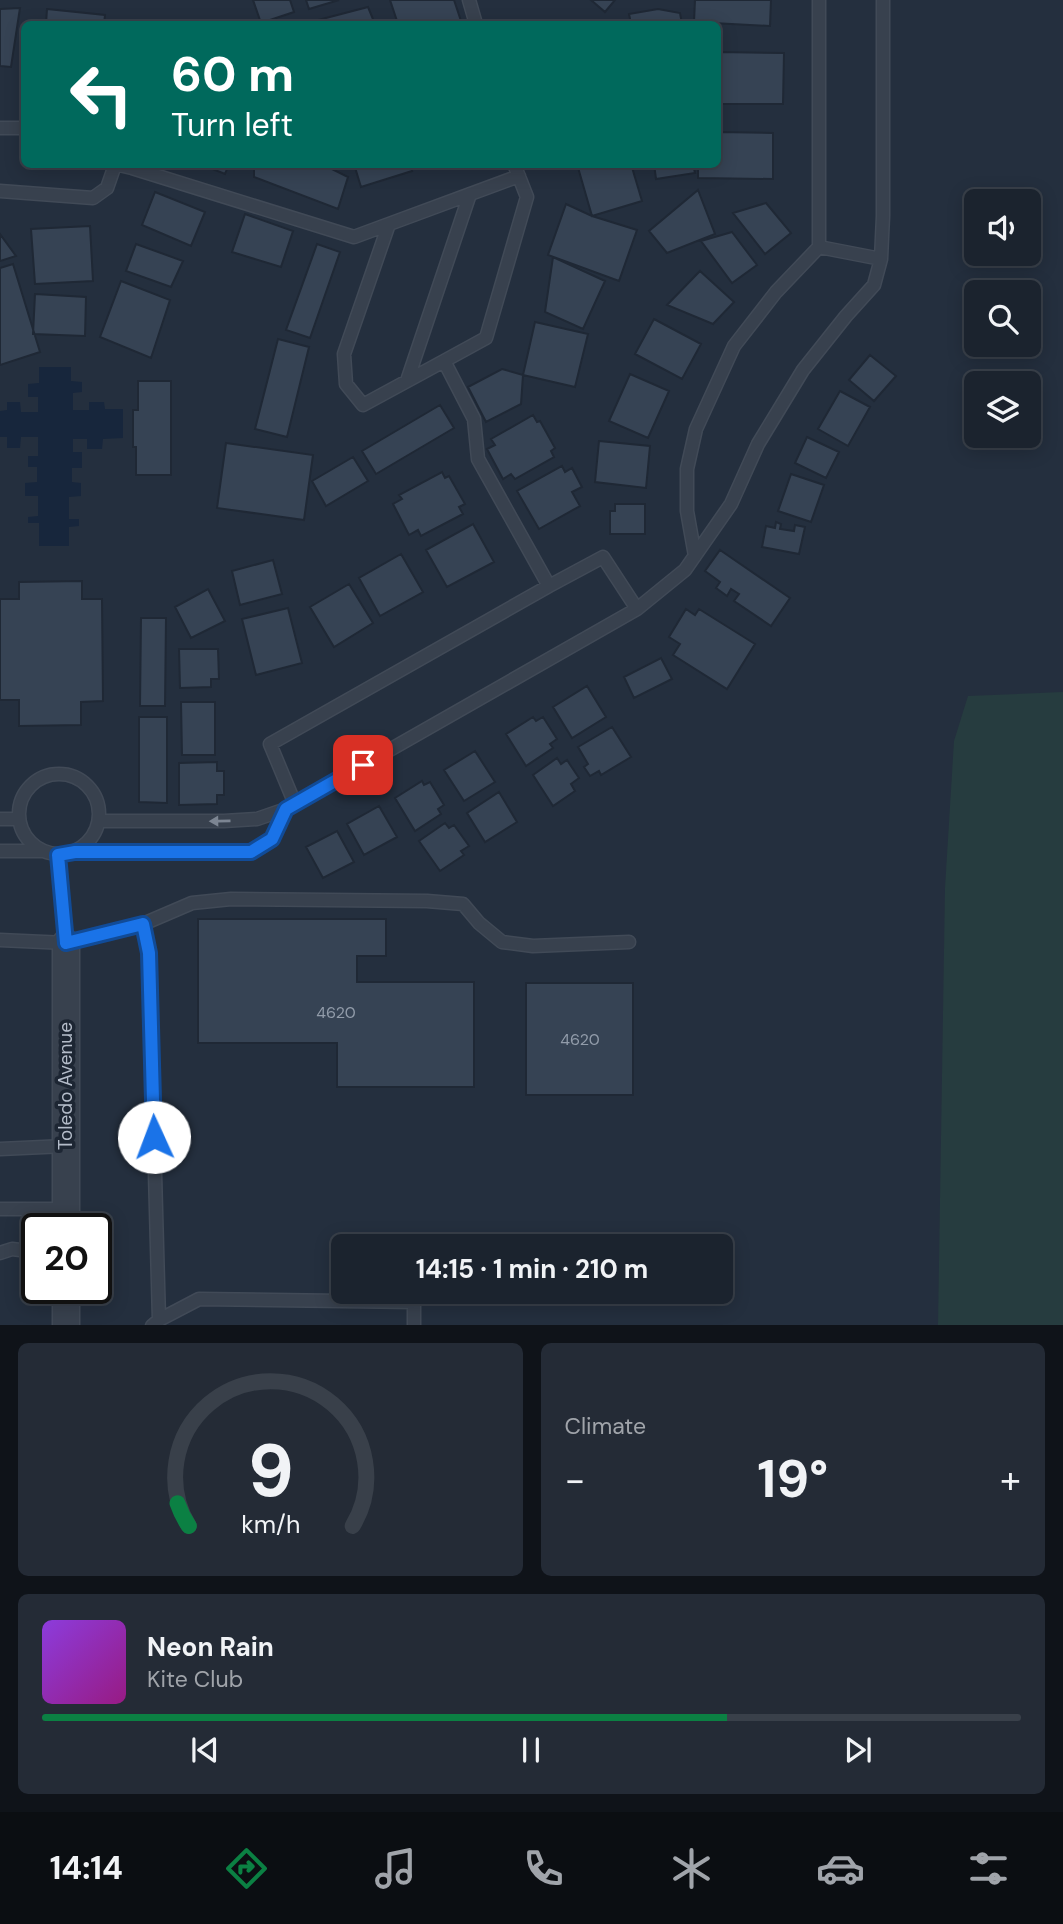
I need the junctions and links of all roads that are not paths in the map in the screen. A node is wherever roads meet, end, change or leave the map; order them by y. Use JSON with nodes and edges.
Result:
{"nodes":[{"id":1,"x":469,"y":0,"type":"edge"},
{"id":2,"x":819,"y":0,"type":"edge"},
{"id":3,"x":883,"y":0,"type":"edge"},
{"id":4,"x":475,"y":21,"type":"edge"},
{"id":5,"x":0,"y":128,"type":"edge"},
{"id":6,"x":21,"y":128,"type":"edge"},
{"id":7,"x":114,"y":168,"type":"edge"},
{"id":8,"x":132,"y":168,"type":"edge"},
{"id":9,"x":516,"y":170,"type":"edge"},
{"id":10,"x":0,"y":191,"type":"edge"},
{"id":11,"x":470,"y":194,"type":"junction"},
{"id":12,"x":389,"y":224,"type":"junction"},
{"id":13,"x":819,"y":247,"type":"junction"},
{"id":14,"x":880,"y":259,"type":"junction"},
{"id":15,"x":444,"y":361,"type":"junction"},
{"id":16,"x":407,"y":381,"type":"junction"},
{"id":17,"x":695,"y":555,"type":"junction"},
{"id":18,"x":549,"y":586,"type":"junction"},
{"id":19,"x":638,"y":609,"type":"junction"},
{"id":20,"x":291,"y":806,"type":"junction"},
{"id":21,"x":19,"y":819,"type":"junction"},
{"id":22,"x":0,"y":820,"type":"edge"},
{"id":23,"x":99,"y":821,"type":"junction"},
{"id":24,"x":0,"y":851,"type":"edge"},
{"id":25,"x":43,"y":851,"type":"junction"},
{"id":26,"x":75,"y":852,"type":"junction"},
{"id":27,"x":58,"y":855,"type":"junction"},
{"id":28,"x":143,"y":924,"type":"junction"},
{"id":29,"x":0,"y":940,"type":"edge"},
{"id":30,"x":629,"y":942,"type":"dead end"},
{"id":31,"x":66,"y":943,"type":"junction"},
{"id":32,"x":65,"y":1146,"type":"junction"},
{"id":33,"x":0,"y":1149,"type":"edge"},
{"id":34,"x":0,"y":1209,"type":"edge"},
{"id":35,"x":26,"y":1213,"type":"edge"},
{"id":36,"x":66,"y":1213,"type":"edge"},
{"id":37,"x":21,"y":1250,"type":"edge"},
{"id":38,"x":0,"y":1253,"type":"edge"},
{"id":39,"x":66,"y":1304,"type":"edge"},
{"id":40,"x":155,"y":1323,"type":"edge"},
{"id":41,"x":66,"y":1325,"type":"edge"},
{"id":42,"x":414,"y":1325,"type":"edge"}],
"edges":[{"from":1,"to":4,"type":"lane"},
{"from":2,"to":13,"type":"lane"},
{"from":3,"to":14,"type":"lane"},
{"from":5,"to":6,"type":"lane"},
{"from":7,"to":10,"type":"lane"},
{"from":8,"to":12,"type":"lane"},
{"from":9,"to":11,"type":"lane"},
{"from":9,"to":15,"type":"lane"},
{"from":11,"to":12,"type":"lane"},
{"from":11,"to":16,"type":"lane"},
{"from":12,"to":16,"type":"lane"},
{"from":13,"to":14,"type":"lane"},
{"from":13,"to":17,"type":"lane"},
{"from":14,"to":17,"type":"lane"},
{"from":15,"to":16,"type":"lane"},
{"from":15,"to":18,"type":"lane"},
{"from":17,"to":19,"type":"lane"},
{"from":18,"to":19,"type":"lane"},
{"from":18,"to":20,"type":"lane"},
{"from":19,"to":20,"type":"lane"},
{"from":20,"to":23,"type":"lane","one_way":true},
{"from":20,"to":26,"type":"lane"},
{"from":21,"to":22,"type":"lane"},
{"from":21,"to":23,"type":"lane"},
{"from":21,"to":25,"type":"lane"},
{"from":23,"to":26,"type":"lane"},
{"from":24,"to":25,"type":"lane"},
{"from":25,"to":27,"type":"lane"},
{"from":26,"to":27,"type":"lane"},
{"from":27,"to":31,"type":"lane"},
{"from":28,"to":30,"type":"lane"},
{"from":28,"to":31,"type":"lane"},
{"from":28,"to":40,"type":"lane"},
{"from":29,"to":31,"type":"lane"},
{"from":31,"to":32,"type":"street","name":"Toledo Avenue"},
{"from":32,"to":33,"type":"lane"},
{"from":32,"to":36,"type":"street","name":"Toledo Avenue"},
{"from":34,"to":35,"type":"lane"},
{"from":37,"to":38,"type":"lane"},
{"from":39,"to":41,"type":"street"},
{"from":40,"to":42,"type":"lane"}]}
